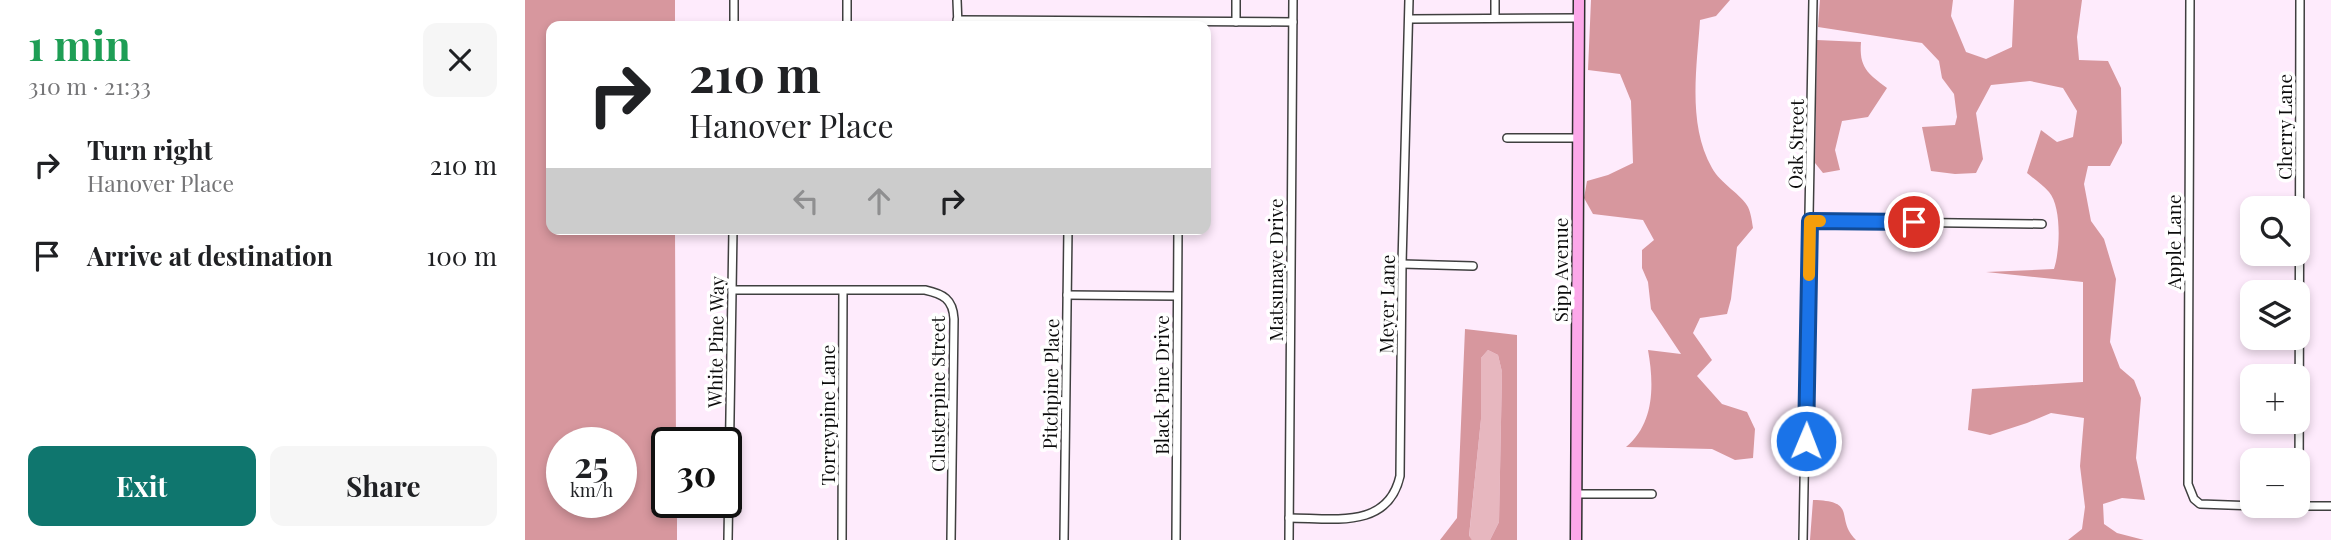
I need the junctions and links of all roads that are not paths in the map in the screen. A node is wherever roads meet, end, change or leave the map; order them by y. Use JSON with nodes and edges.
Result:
{"nodes":[{"id":1,"x":734,"y":0,"type":"edge"},
{"id":2,"x":847,"y":0,"type":"edge"},
{"id":3,"x":957,"y":0,"type":"edge"},
{"id":4,"x":1236,"y":0,"type":"edge"},
{"id":5,"x":1293,"y":0,"type":"edge"},
{"id":6,"x":1409,"y":0,"type":"edge"},
{"id":7,"x":1495,"y":0,"type":"edge"},
{"id":8,"x":1579,"y":0,"type":"edge"},
{"id":9,"x":1813,"y":0,"type":"edge"},
{"id":10,"x":2190,"y":0,"type":"edge"},
{"id":11,"x":2300,"y":0,"type":"edge"},
{"id":12,"x":1495,"y":18,"type":"junction"},
{"id":13,"x":1579,"y":18,"type":"junction"},
{"id":14,"x":1410,"y":19,"type":"junction"},
{"id":15,"x":734,"y":21,"type":"edge"},
{"id":16,"x":847,"y":21,"type":"edge"},
{"id":17,"x":958,"y":21,"type":"edge"},
{"id":18,"x":1236,"y":22,"type":"junction"},
{"id":19,"x":1293,"y":22,"type":"junction"},
{"id":20,"x":1211,"y":23,"type":"edge"},
{"id":21,"x":1507,"y":138,"type":"dead end"},
{"id":22,"x":1578,"y":138,"type":"junction"},
{"id":23,"x":1810,"y":221,"type":"junction"},
{"id":24,"x":2042,"y":224,"type":"dead end"},
{"id":25,"x":733,"y":235,"type":"edge"},
{"id":26,"x":1068,"y":235,"type":"edge"},
{"id":27,"x":1178,"y":235,"type":"edge"},
{"id":28,"x":1402,"y":264,"type":"junction"},
{"id":29,"x":1473,"y":266,"type":"dead end"},
{"id":30,"x":732,"y":290,"type":"junction"},
{"id":31,"x":843,"y":291,"type":"junction"},
{"id":32,"x":1067,"y":295,"type":"junction"},
{"id":33,"x":1177,"y":296,"type":"junction"},
{"id":34,"x":2298,"y":448,"type":"edge"},
{"id":35,"x":1576,"y":494,"type":"junction"},
{"id":36,"x":1652,"y":494,"type":"dead end"},
{"id":37,"x":2240,"y":505,"type":"edge"},
{"id":38,"x":2310,"y":506,"type":"edge"},
{"id":39,"x":2331,"y":506,"type":"edge"},
{"id":40,"x":1289,"y":518,"type":"junction"},
{"id":41,"x":728,"y":540,"type":"edge"},
{"id":42,"x":842,"y":540,"type":"edge"},
{"id":43,"x":951,"y":540,"type":"edge"},
{"id":44,"x":1064,"y":540,"type":"edge"},
{"id":45,"x":1175,"y":540,"type":"edge"},
{"id":46,"x":1289,"y":540,"type":"edge"},
{"id":47,"x":1576,"y":540,"type":"edge"},
{"id":48,"x":1803,"y":540,"type":"edge"}],
"edges":[{"from":1,"to":15,"type":"street"},
{"from":2,"to":16,"type":"street"},
{"from":3,"to":17,"type":"street"},
{"from":4,"to":18,"type":"street"},
{"from":5,"to":19,"type":"street","name":"Matsunaye Drive"},
{"from":6,"to":14,"type":"street","name":"Meyer Lane"},
{"from":7,"to":12,"type":"street"},
{"from":8,"to":13,"type":"street","name":"Sipp Avenue"},
{"from":9,"to":23,"type":"street","name":"Oak Street"},
{"from":10,"to":37,"type":"street","name":"Apple Lane"},
{"from":11,"to":34,"type":"street","name":"Cherry Lane"},
{"from":12,"to":13,"type":"street"},
{"from":12,"to":14,"type":"street"},
{"from":13,"to":22,"type":"street","name":"Sipp Avenue"},
{"from":14,"to":28,"type":"street","name":"Meyer Lane"},
{"from":18,"to":19,"type":"street"},
{"from":18,"to":20,"type":"street"},
{"from":19,"to":40,"type":"street","name":"Matsunaye Drive"},
{"from":21,"to":22,"type":"street"},
{"from":22,"to":35,"type":"street","name":"Sipp Avenue"},
{"from":23,"to":24,"type":"street"},
{"from":23,"to":48,"type":"street","name":"Oak Street"},
{"from":25,"to":30,"type":"street","name":"White Pine Way"},
{"from":26,"to":32,"type":"street","name":"Pitchpine Place"},
{"from":27,"to":33,"type":"street","name":"Black Pine Drive"},
{"from":28,"to":29,"type":"street"},
{"from":28,"to":40,"type":"street","name":"Meyer Lane"},
{"from":30,"to":31,"type":"street","name":"Clusterpine Street"},
{"from":30,"to":41,"type":"street","name":"White Pine Way"},
{"from":31,"to":42,"type":"street","name":"Torreypine Lane"},
{"from":31,"to":43,"type":"street","name":"Clusterpine Street"},
{"from":32,"to":33,"type":"street"},
{"from":32,"to":44,"type":"street","name":"Pitchpine Place"},
{"from":33,"to":45,"type":"street","name":"Black Pine Drive"},
{"from":35,"to":36,"type":"street"},
{"from":35,"to":47,"type":"street","name":"Sipp Avenue"},
{"from":38,"to":39,"type":"street"},
{"from":40,"to":46,"type":"street","name":"Matsunaye Drive"}]}
